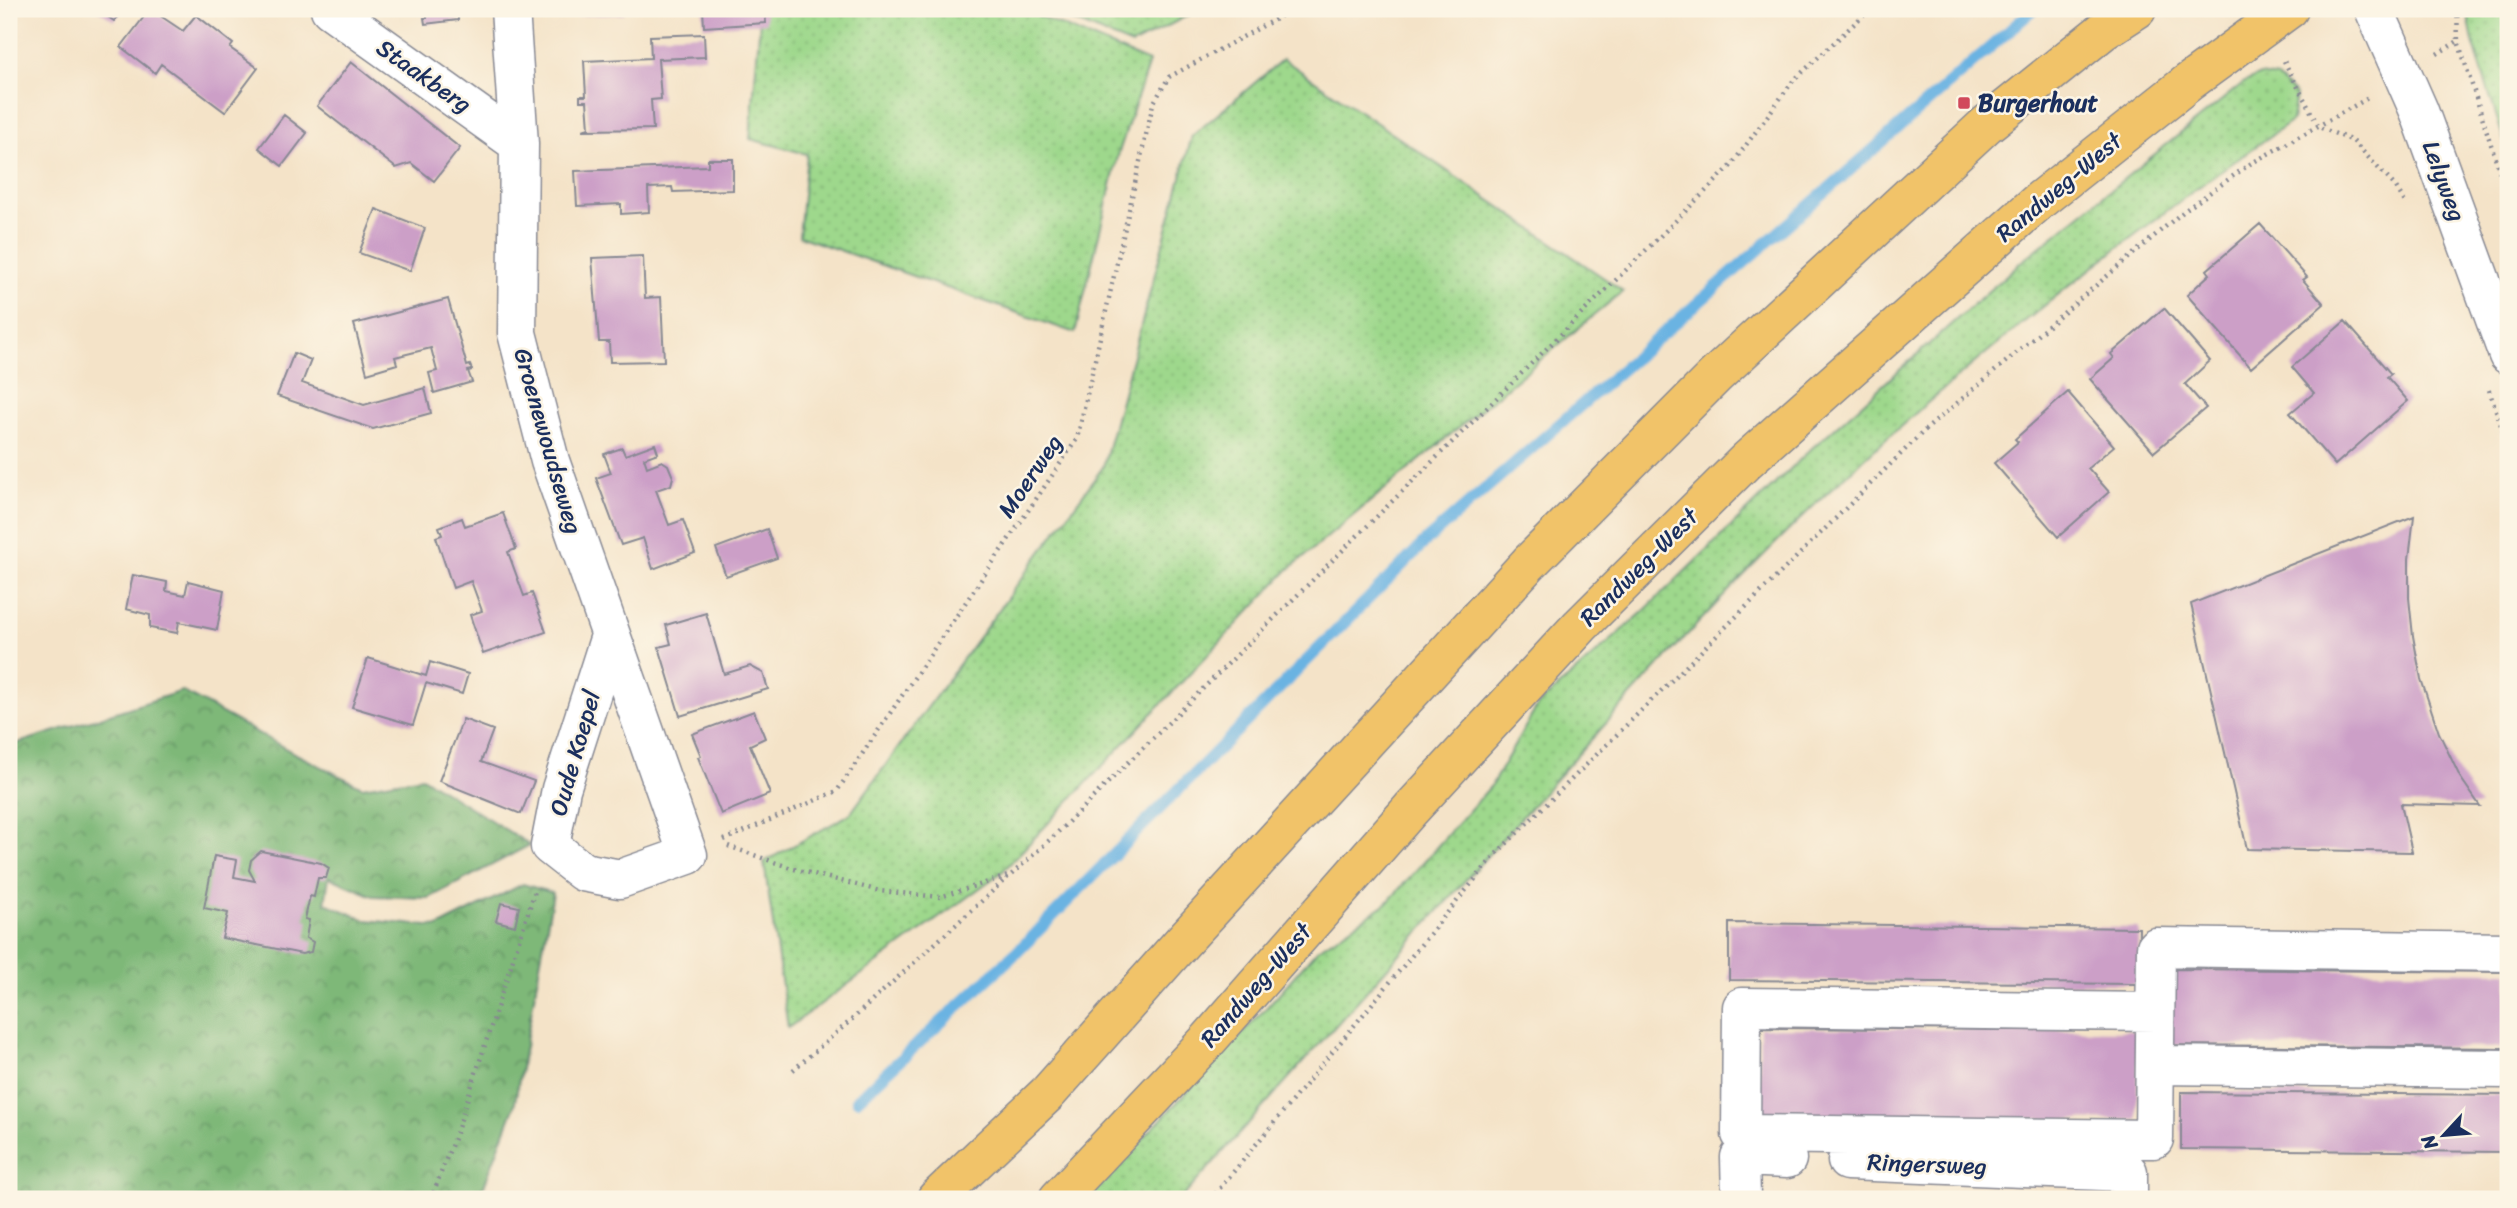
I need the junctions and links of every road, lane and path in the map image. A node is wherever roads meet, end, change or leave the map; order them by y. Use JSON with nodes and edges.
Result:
{"nodes":[{"id":1,"x":330,"y":9,"type":"edge"},
{"id":2,"x":510,"y":9,"type":"edge"},
{"id":3,"x":1294,"y":9,"type":"edge"},
{"id":4,"x":1870,"y":9,"type":"edge"},
{"id":5,"x":2137,"y":9,"type":"edge"},
{"id":6,"x":2374,"y":9,"type":"edge"},
{"id":7,"x":2456,"y":9,"type":"edge"},
{"id":8,"x":2277,"y":18,"type":"edge"},
{"id":9,"x":2403,"y":77,"type":"junction"},
{"id":10,"x":2319,"y":127,"type":"junction"},
{"id":11,"x":519,"y":144,"type":"junction"},
{"id":12,"x":2508,"y":198,"type":"edge"},
{"id":13,"x":2508,"y":355,"type":"edge"},
{"id":14,"x":610,"y":636,"type":"junction"},
{"id":15,"x":550,"y":846,"type":"junction"},
{"id":16,"x":703,"y":849,"type":"junction"},
{"id":17,"x":1012,"y":874,"type":"junction"},
{"id":18,"x":2508,"y":952,"type":"edge"},
{"id":19,"x":2155,"y":1012,"type":"junction"},
{"id":20,"x":2155,"y":1065,"type":"junction"},
{"id":21,"x":2508,"y":1069,"type":"edge"},
{"id":22,"x":793,"y":1070,"type":"dead end"},
{"id":23,"x":432,"y":1199,"type":"edge"},
{"id":24,"x":936,"y":1199,"type":"edge"},
{"id":25,"x":1058,"y":1199,"type":"edge"},
{"id":26,"x":1211,"y":1199,"type":"edge"},
{"id":27,"x":1741,"y":1199,"type":"edge"},
{"id":28,"x":2128,"y":1199,"type":"edge"}],
"edges":[{"from":1,"to":11,"type":"street","name":"Staakberg"},
{"from":2,"to":11,"type":"street","name":"Groenewoudseweg"},
{"from":3,"to":16,"type":"path","name":"Moerweg"},
{"from":4,"to":17,"type":"path"},
{"from":5,"to":24,"type":"main road"},
{"from":6,"to":9,"type":"street","name":"Lelyweg"},
{"from":7,"to":12,"type":"path"},
{"from":8,"to":10,"type":"path"},
{"from":8,"to":25,"type":"main road","name":"Randweg-West"},
{"from":9,"to":10,"type":"path"},
{"from":9,"to":13,"type":"street","name":"Lelyweg"},
{"from":10,"to":26,"type":"path"},
{"from":11,"to":14,"type":"street","name":"Groenewoudseweg"},
{"from":14,"to":15,"type":"street","name":"Oude Koepel"},
{"from":14,"to":16,"type":"street","name":"Groenewoudseweg"},
{"from":15,"to":16,"type":"street","name":"Oude Koepel"},
{"from":15,"to":23,"type":"path"},
{"from":16,"to":17,"type":"path"},
{"from":17,"to":22,"type":"path"},
{"from":18,"to":19,"type":"street"},
{"from":19,"to":20,"type":"street"},
{"from":19,"to":20,"type":"street"},
{"from":20,"to":21,"type":"street"},
{"from":27,"to":28,"type":"street","name":"Ringersweg"}]}
